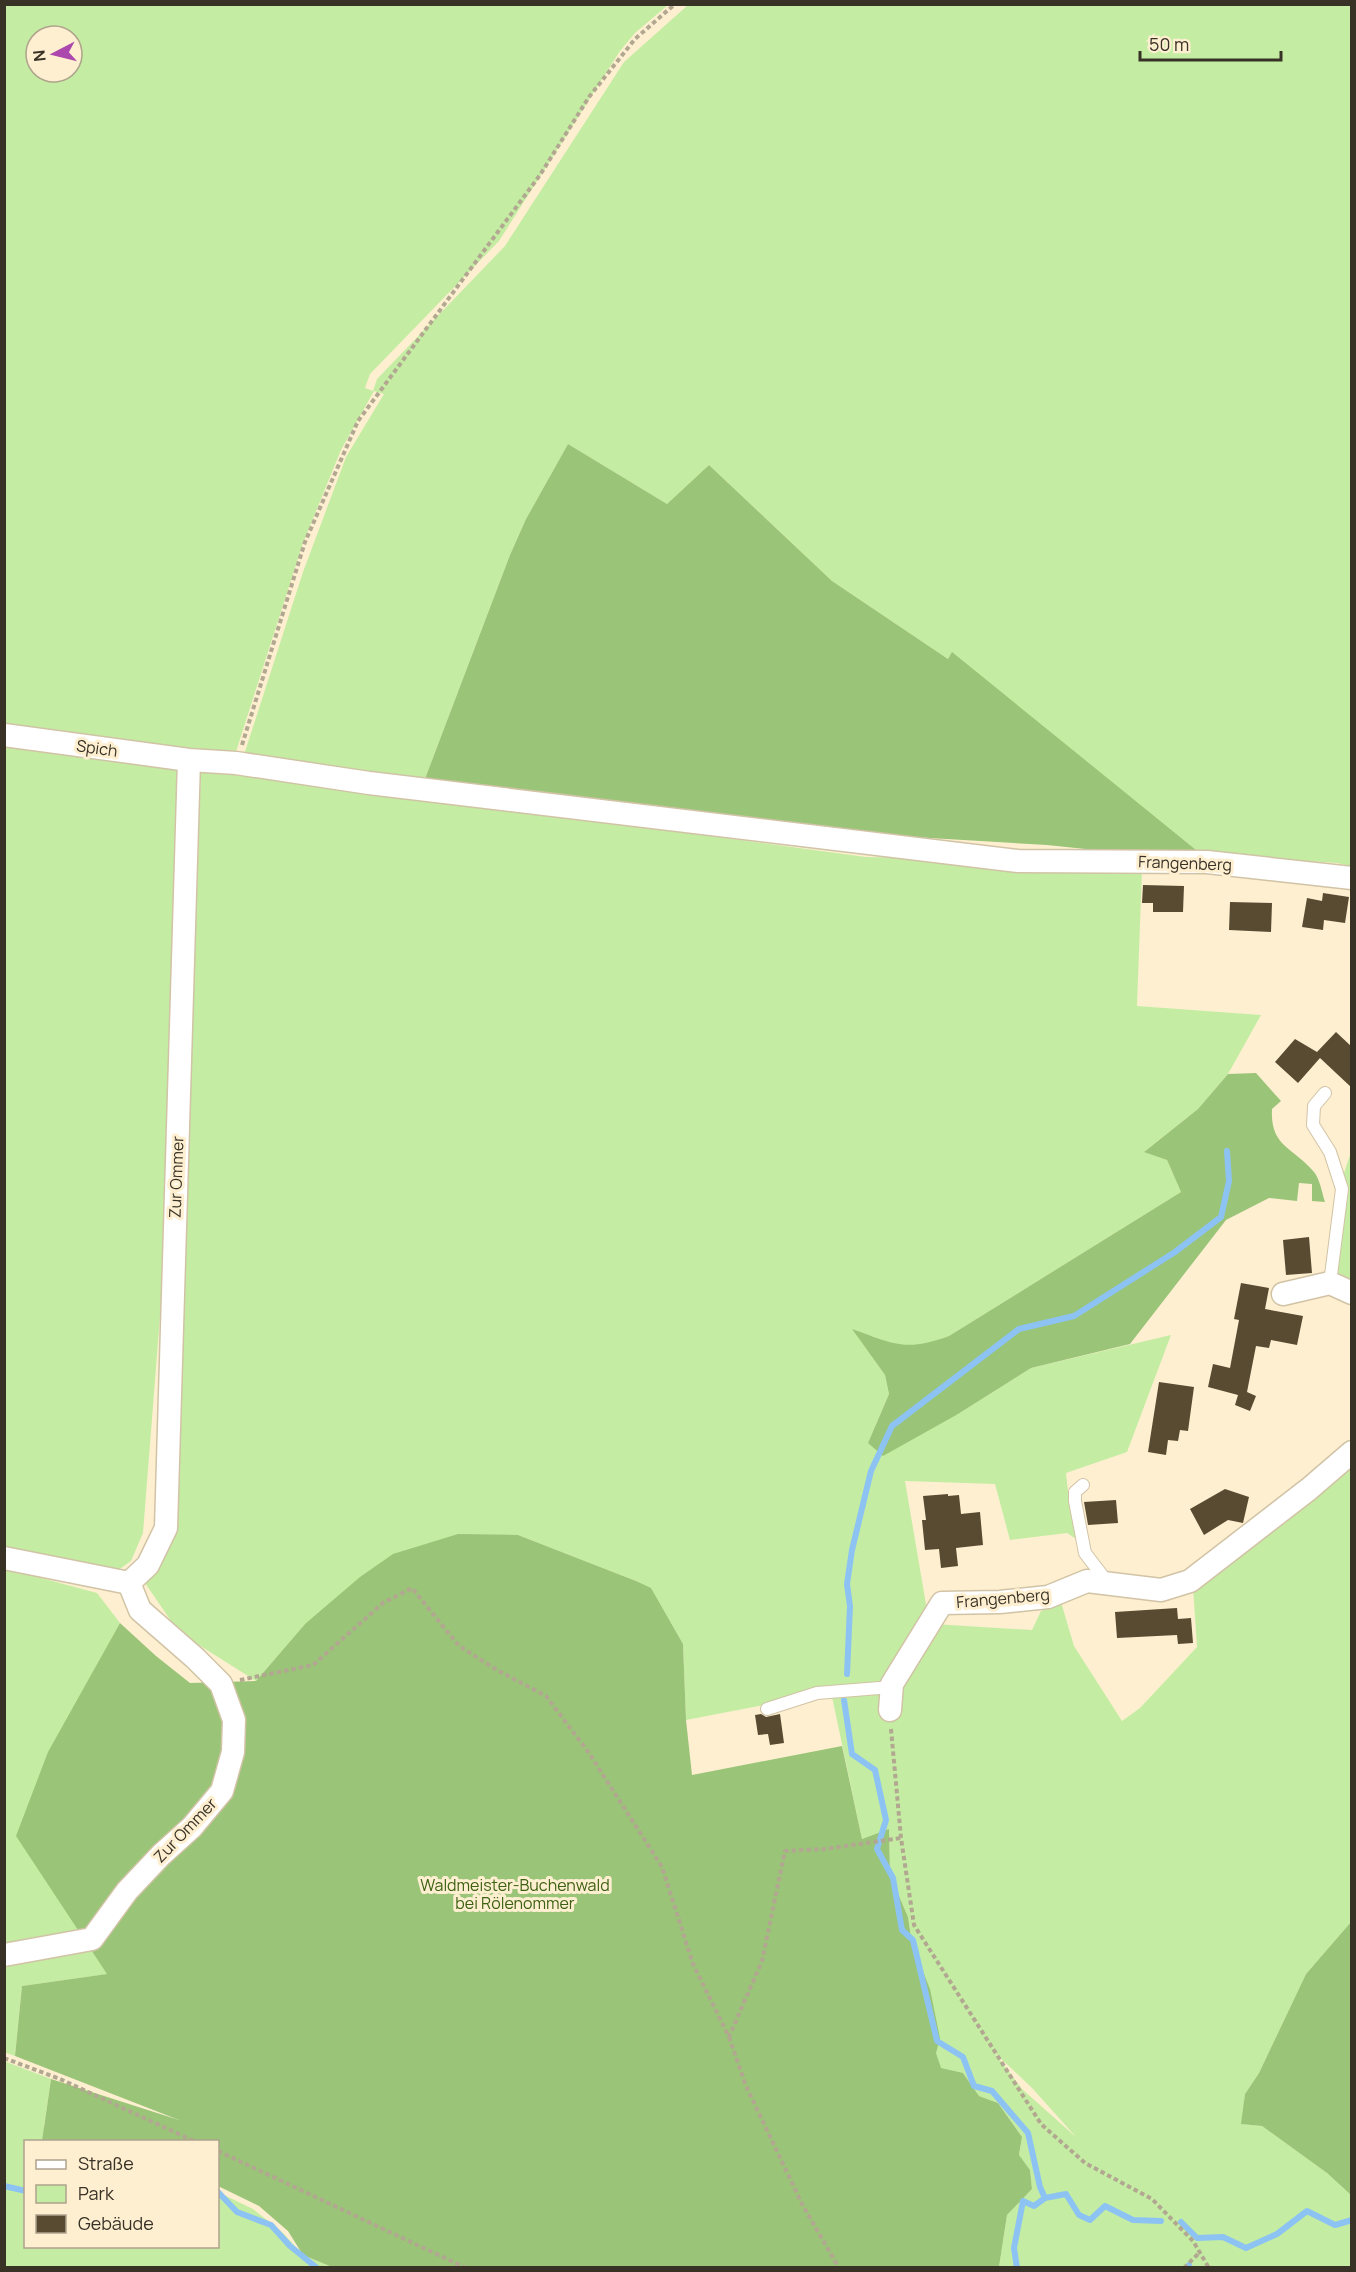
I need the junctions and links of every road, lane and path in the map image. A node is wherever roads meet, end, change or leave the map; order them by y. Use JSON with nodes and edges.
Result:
{"nodes":[{"id":1,"x":675,"y":4,"type":"edge"},
{"id":2,"x":4,"y":735,"type":"edge"},
{"id":3,"x":189,"y":760,"type":"junction"},
{"id":4,"x":236,"y":763,"type":"junction"},
{"id":5,"x":1352,"y":878,"type":"edge"},
{"id":6,"x":1325,"y":1094,"type":"dead end"},
{"id":7,"x":1330,"y":1283,"type":"junction"},
{"id":8,"x":1352,"y":1293,"type":"edge"},
{"id":9,"x":1283,"y":1294,"type":"dead end"},
{"id":10,"x":1352,"y":1452,"type":"edge"},
{"id":11,"x":1083,"y":1485,"type":"dead end"},
{"id":12,"x":4,"y":1558,"type":"edge"},
{"id":13,"x":129,"y":1582,"type":"junction"},
{"id":14,"x":1109,"y":1584,"type":"junction"},
{"id":15,"x":221,"y":1684,"type":"junction"},
{"id":16,"x":892,"y":1687,"type":"junction"},
{"id":17,"x":767,"y":1709,"type":"dead end"},
{"id":18,"x":890,"y":1710,"type":"joint"},
{"id":19,"x":901,"y":1838,"type":"junction"},
{"id":20,"x":4,"y":1955,"type":"edge"},
{"id":21,"x":729,"y":2037,"type":"junction"},
{"id":22,"x":4,"y":2058,"type":"edge"},
{"id":23,"x":192,"y":2140,"type":"edge"},
{"id":24,"x":219,"y":2151,"type":"edge"},
{"id":25,"x":1200,"y":2252,"type":"junction"},
{"id":26,"x":466,"y":2268,"type":"edge"},
{"id":27,"x":839,"y":2268,"type":"edge"},
{"id":28,"x":1184,"y":2268,"type":"edge"},
{"id":29,"x":1209,"y":2268,"type":"edge"}],
"edges":[{"from":1,"to":4,"type":"path"},
{"from":2,"to":3,"type":"street","name":"Spich"},
{"from":3,"to":4,"type":"street","name":"Spich"},
{"from":3,"to":13,"type":"street","name":"Zur Ommer"},
{"from":4,"to":5,"type":"street","name":"Frangenberg"},
{"from":6,"to":7,"type":"lane"},
{"from":7,"to":8,"type":"street"},
{"from":7,"to":9,"type":"street"},
{"from":10,"to":14,"type":"street","name":"Frangenberg"},
{"from":11,"to":14,"type":"lane"},
{"from":12,"to":13,"type":"street"},
{"from":13,"to":15,"type":"street","name":"Zur Ommer"},
{"from":14,"to":16,"type":"street","name":"Frangenberg"},
{"from":15,"to":20,"type":"street","name":"Zur Ommer"},
{"from":15,"to":21,"type":"path"},
{"from":16,"to":17,"type":"lane"},
{"from":16,"to":18,"type":"street","name":"Frangenberg"},
{"from":18,"to":19,"type":"path"},
{"from":19,"to":21,"type":"path"},
{"from":19,"to":25,"type":"path"},
{"from":21,"to":27,"type":"path"},
{"from":22,"to":23,"type":"path"},
{"from":24,"to":26,"type":"path"},
{"from":25,"to":28,"type":"path"},
{"from":25,"to":29,"type":"path"}]}
